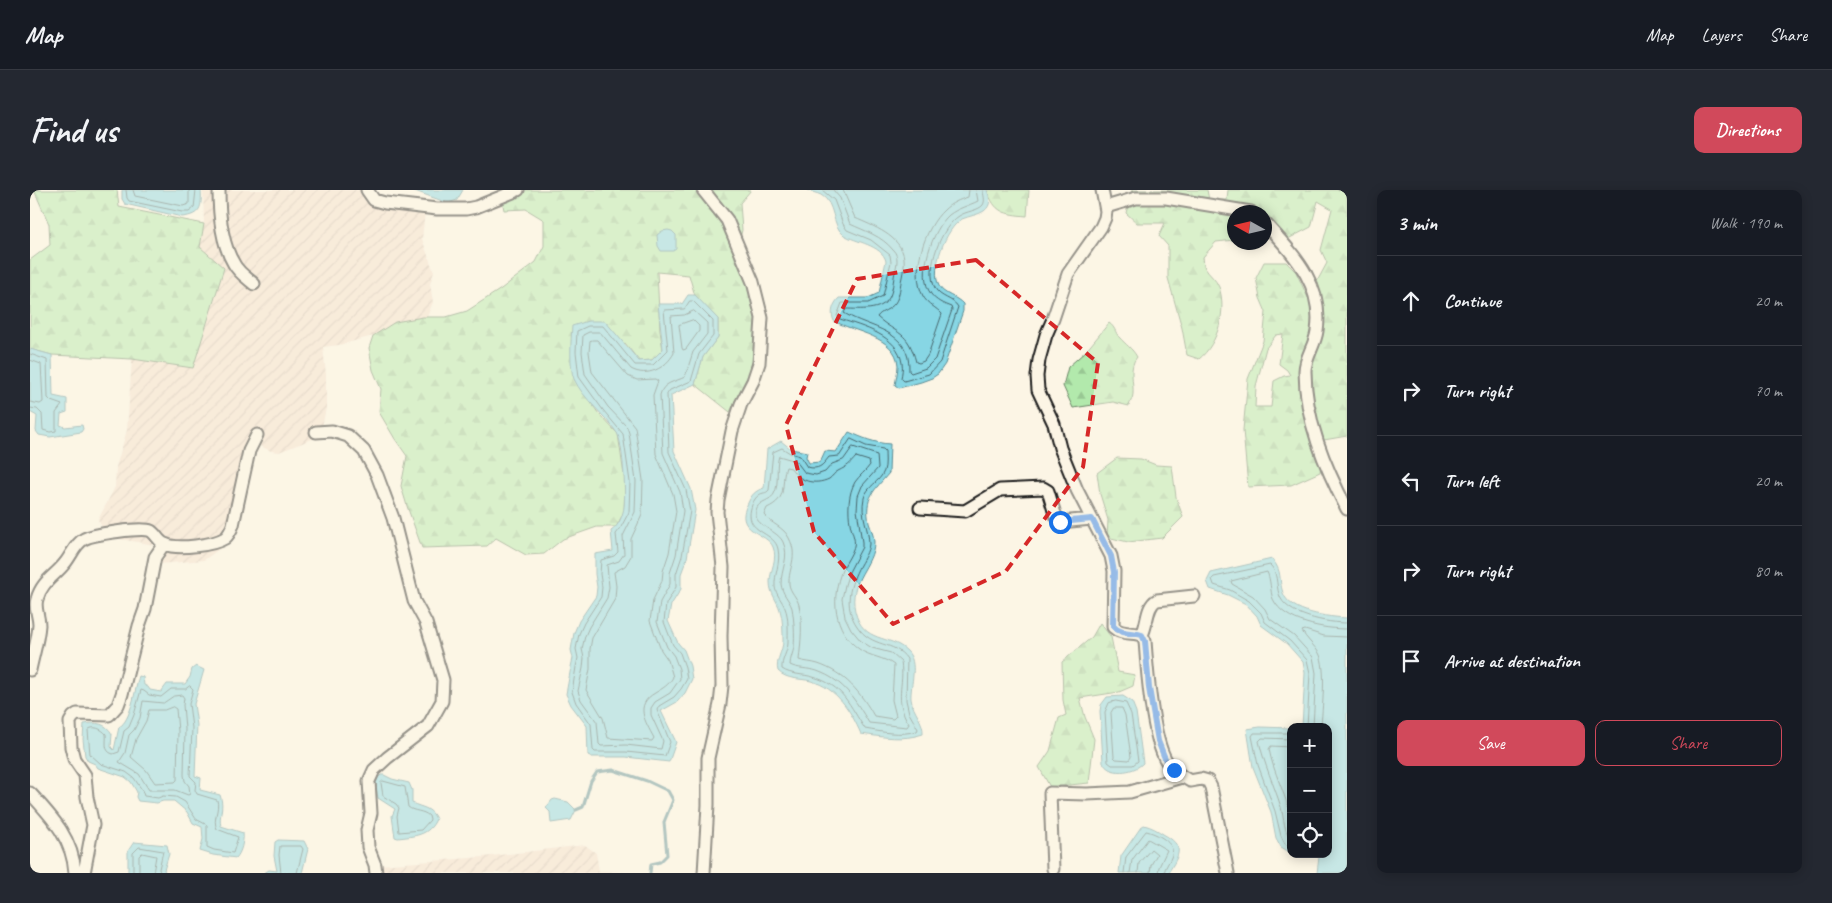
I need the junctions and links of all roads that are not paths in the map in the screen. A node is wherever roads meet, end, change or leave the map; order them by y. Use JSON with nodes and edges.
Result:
{"nodes":[{"id":1,"x":219,"y":190,"type":"edge"},
{"id":2,"x":367,"y":190,"type":"edge"},
{"id":3,"x":518,"y":190,"type":"edge"},
{"id":4,"x":703,"y":190,"type":"edge"},
{"id":5,"x":1102,"y":190,"type":"edge"},
{"id":6,"x":1106,"y":207,"type":"junction"},
{"id":7,"x":1227,"y":208,"type":"edge"},
{"id":8,"x":1272,"y":231,"type":"edge"},
{"id":9,"x":254,"y":284,"type":"dead end"},
{"id":10,"x":316,"y":432,"type":"dead end"},
{"id":11,"x":258,"y":435,"type":"dead end"},
{"id":12,"x":920,"y":508,"type":"dead end"},
{"id":13,"x":1347,"y":509,"type":"edge"},
{"id":14,"x":1092,"y":519,"type":"junction"},
{"id":15,"x":164,"y":544,"type":"junction"},
{"id":16,"x":1194,"y":596,"type":"dead end"},
{"id":17,"x":1142,"y":635,"type":"junction"},
{"id":18,"x":30,"y":670,"type":"edge"},
{"id":19,"x":1182,"y":776,"type":"junction"},
{"id":20,"x":30,"y":793,"type":"edge"},
{"id":21,"x":1053,"y":869,"type":"dead end"},
{"id":22,"x":75,"y":873,"type":"edge"},
{"id":23,"x":84,"y":873,"type":"edge"},
{"id":24,"x":376,"y":873,"type":"edge"},
{"id":25,"x":704,"y":873,"type":"edge"},
{"id":26,"x":1228,"y":873,"type":"edge"}],
"edges":[{"from":1,"to":9,"type":"street"},
{"from":2,"to":3,"type":"street"},
{"from":4,"to":25,"type":"street"},
{"from":5,"to":6,"type":"street"},
{"from":6,"to":7,"type":"street"},
{"from":6,"to":14,"type":"street"},
{"from":8,"to":13,"type":"street"},
{"from":10,"to":24,"type":"street"},
{"from":11,"to":15,"type":"street"},
{"from":12,"to":14,"type":"street"},
{"from":14,"to":17,"type":"street"},
{"from":15,"to":18,"type":"street"},
{"from":15,"to":23,"type":"street"},
{"from":16,"to":17,"type":"street"},
{"from":17,"to":19,"type":"street"},
{"from":19,"to":21,"type":"street"},
{"from":19,"to":26,"type":"street"},
{"from":20,"to":22,"type":"street"}]}
